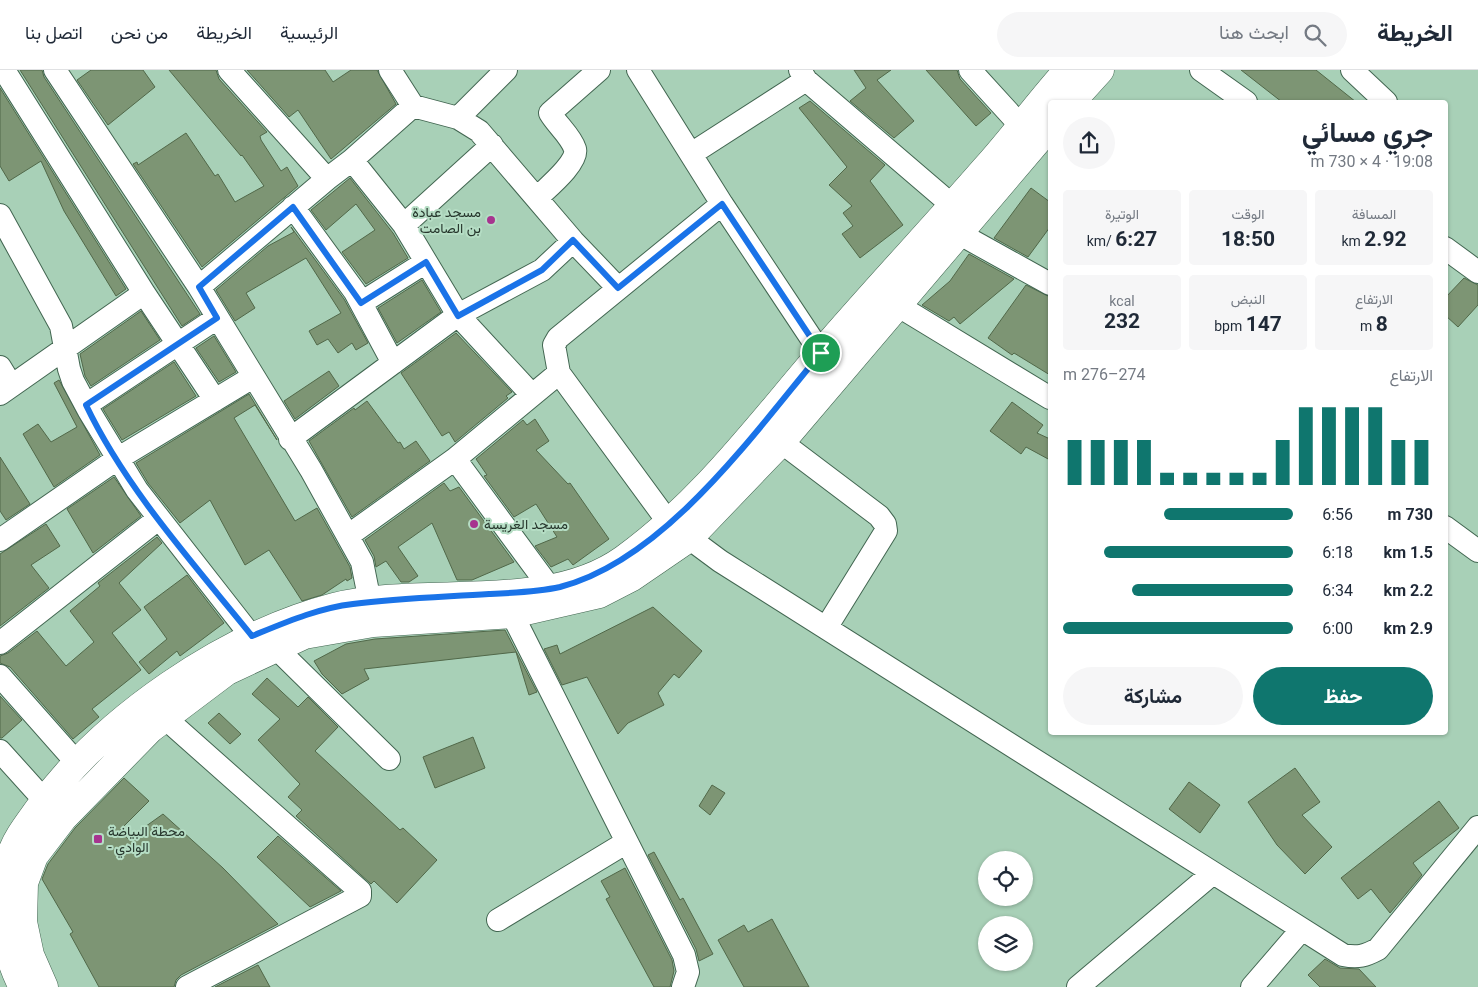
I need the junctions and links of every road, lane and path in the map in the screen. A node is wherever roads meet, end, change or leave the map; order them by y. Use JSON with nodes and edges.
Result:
{"nodes":[{"id":1,"x":4,"y":70,"type":"edge"},
{"id":2,"x":55,"y":70,"type":"edge"},
{"id":3,"x":229,"y":70,"type":"edge"},
{"id":4,"x":390,"y":70,"type":"edge"},
{"id":5,"x":506,"y":70,"type":"edge"},
{"id":6,"x":599,"y":70,"type":"edge"},
{"id":7,"x":638,"y":70,"type":"edge"},
{"id":8,"x":970,"y":70,"type":"edge"},
{"id":9,"x":1100,"y":70,"type":"edge"},
{"id":10,"x":1201,"y":70,"type":"edge"},
{"id":11,"x":1352,"y":70,"type":"edge"},
{"id":12,"x":803,"y":75,"type":"edge"},
{"id":13,"x":1063,"y":80,"type":"edge"},
{"id":14,"x":1243,"y":100,"type":"edge"},
{"id":15,"x":1384,"y":100,"type":"edge"},
{"id":16,"x":413,"y":106,"type":"junction"},
{"id":17,"x":458,"y":118,"type":"junction"},
{"id":18,"x":1021,"y":126,"type":"junction"},
{"id":19,"x":1048,"y":128,"type":"edge"},
{"id":20,"x":492,"y":145,"type":"junction"},
{"id":21,"x":691,"y":154,"type":"junction"},
{"id":22,"x":352,"y":160,"type":"junction"},
{"id":23,"x":326,"y":179,"type":"junction"},
{"id":24,"x":537,"y":198,"type":"junction"},
{"id":25,"x":722,"y":204,"type":"junction"},
{"id":26,"x":953,"y":206,"type":"junction"},
{"id":27,"x":293,"y":207,"type":"junction"},
{"id":28,"x":0,"y":215,"type":"edge"},
{"id":29,"x":404,"y":225,"type":"junction"},
{"id":30,"x":960,"y":234,"type":"junction"},
{"id":31,"x":573,"y":240,"type":"junction"},
{"id":32,"x":1448,"y":250,"type":"edge"},
{"id":33,"x":426,"y":262,"type":"junction"},
{"id":34,"x":1478,"y":272,"type":"edge"},
{"id":35,"x":1048,"y":283,"type":"edge"},
{"id":36,"x":199,"y":287,"type":"junction"},
{"id":37,"x":618,"y":288,"type":"junction"},
{"id":38,"x":144,"y":293,"type":"junction"},
{"id":39,"x":361,"y":303,"type":"junction"},
{"id":40,"x":897,"y":305,"type":"junction"},
{"id":41,"x":458,"y":316,"type":"junction"},
{"id":42,"x":217,"y":318,"type":"junction"},
{"id":43,"x":177,"y":344,"type":"junction"},
{"id":44,"x":66,"y":347,"type":"junction"},
{"id":45,"x":821,"y":353,"type":"junction"},
{"id":46,"x":393,"y":363,"type":"junction"},
{"id":47,"x":559,"y":372,"type":"junction"},
{"id":48,"x":253,"y":377,"type":"junction"},
{"id":49,"x":4,"y":382,"type":"edge"},
{"id":50,"x":532,"y":395,"type":"junction"},
{"id":51,"x":1048,"y":397,"type":"edge"},
{"id":52,"x":214,"y":400,"type":"junction"},
{"id":53,"x":86,"y":405,"type":"junction"},
{"id":54,"x":290,"y":438,"type":"junction"},
{"id":55,"x":781,"y":442,"type":"junction"},
{"id":56,"x":455,"y":458,"type":"junction"},
{"id":57,"x":118,"y":459,"type":"junction"},
{"id":58,"x":158,"y":519,"type":"junction"},
{"id":59,"x":1448,"y":529,"type":"edge"},
{"id":60,"x":679,"y":531,"type":"junction"},
{"id":61,"x":349,"y":535,"type":"junction"},
{"id":62,"x":0,"y":540,"type":"edge"},
{"id":63,"x":1478,"y":551,"type":"edge"},
{"id":64,"x":550,"y":588,"type":"junction"},
{"id":65,"x":370,"y":602,"type":"junction"},
{"id":66,"x":512,"y":614,"type":"junction"},
{"id":67,"x":826,"y":628,"type":"junction"},
{"id":68,"x":264,"y":642,"type":"junction"},
{"id":69,"x":0,"y":643,"type":"edge"},
{"id":70,"x":0,"y":676,"type":"edge"},
{"id":71,"x":165,"y":718,"type":"junction"},
{"id":72,"x":0,"y":751,"type":"edge"},
{"id":73,"x":389,"y":759,"type":"dead end"},
{"id":74,"x":77,"y":763,"type":"junction"},
{"id":75,"x":45,"y":800,"type":"junction"},
{"id":76,"x":1478,"y":827,"type":"edge"},
{"id":77,"x":627,"y":842,"type":"junction"},
{"id":78,"x":16,"y":846,"type":"edge"},
{"id":79,"x":1213,"y":873,"type":"junction"},
{"id":80,"x":1,"y":890,"type":"edge"},
{"id":81,"x":498,"y":920,"type":"dead end"},
{"id":82,"x":1302,"y":929,"type":"junction"},
{"id":83,"x":16,"y":970,"type":"edge"},
{"id":84,"x":44,"y":987,"type":"edge"},
{"id":85,"x":187,"y":987,"type":"edge"},
{"id":86,"x":683,"y":987,"type":"edge"},
{"id":87,"x":1078,"y":987,"type":"edge"},
{"id":88,"x":1252,"y":987,"type":"edge"}],
"edges":[{"from":1,"to":38,"type":"street"},
{"from":2,"to":36,"type":"street"},
{"from":3,"to":23,"type":"street"},
{"from":4,"to":16,"type":"street"},
{"from":5,"to":17,"type":"street"},
{"from":6,"to":24,"type":"street"},
{"from":7,"to":21,"type":"street"},
{"from":8,"to":18,"type":"street"},
{"from":9,"to":13,"type":"main road"},
{"from":10,"to":14,"type":"street"},
{"from":11,"to":15,"type":"street"},
{"from":12,"to":21,"type":"street"},
{"from":12,"to":26,"type":"street"},
{"from":13,"to":18,"type":"main road"},
{"from":16,"to":17,"type":"street"},
{"from":16,"to":22,"type":"street"},
{"from":17,"to":20,"type":"street"},
{"from":18,"to":26,"type":"main road"},
{"from":19,"to":30,"type":"main road"},
{"from":20,"to":24,"type":"street"},
{"from":20,"to":29,"type":"street"},
{"from":21,"to":25,"type":"street"},
{"from":22,"to":23,"type":"street"},
{"from":22,"to":29,"type":"street"},
{"from":23,"to":27,"type":"street"},
{"from":24,"to":31,"type":"street"},
{"from":25,"to":37,"type":"street"},
{"from":25,"to":45,"type":"street"},
{"from":26,"to":45,"type":"main road"},
{"from":27,"to":36,"type":"street"},
{"from":27,"to":39,"type":"street"},
{"from":28,"to":44,"type":"street"},
{"from":29,"to":33,"type":"street"},
{"from":30,"to":35,"type":"street"},
{"from":30,"to":40,"type":"main road"},
{"from":31,"to":37,"type":"street"},
{"from":31,"to":41,"type":"street"},
{"from":32,"to":34,"type":"street"},
{"from":33,"to":39,"type":"street"},
{"from":33,"to":41,"type":"street"},
{"from":36,"to":42,"type":"street"},
{"from":37,"to":47,"type":"street"},
{"from":38,"to":43,"type":"street"},
{"from":38,"to":44,"type":"street"},
{"from":39,"to":46,"type":"street"},
{"from":40,"to":51,"type":"street"},
{"from":40,"to":55,"type":"main road"},
{"from":41,"to":46,"type":"street"},
{"from":41,"to":50,"type":"street"},
{"from":42,"to":43,"type":"street"},
{"from":42,"to":48,"type":"street"},
{"from":43,"to":52,"type":"street"},
{"from":43,"to":53,"type":"street"},
{"from":44,"to":49,"type":"street"},
{"from":44,"to":53,"type":"street"},
{"from":45,"to":60,"type":"main road"},
{"from":46,"to":54,"type":"street"},
{"from":47,"to":50,"type":"street"},
{"from":47,"to":60,"type":"street"},
{"from":48,"to":52,"type":"street"},
{"from":48,"to":54,"type":"street"},
{"from":50,"to":56,"type":"street"},
{"from":52,"to":57,"type":"street"},
{"from":53,"to":57,"type":"street"},
{"from":54,"to":61,"type":"street"},
{"from":55,"to":60,"type":"main road"},
{"from":55,"to":67,"type":"street"},
{"from":56,"to":61,"type":"street"},
{"from":56,"to":64,"type":"street"},
{"from":57,"to":58,"type":"street"},
{"from":57,"to":62,"type":"street"},
{"from":58,"to":68,"type":"street"},
{"from":58,"to":69,"type":"street"},
{"from":59,"to":63,"type":"street"},
{"from":60,"to":64,"type":"main road"},
{"from":60,"to":66,"type":"main road"},
{"from":60,"to":67,"type":"street"},
{"from":61,"to":65,"type":"street"},
{"from":64,"to":65,"type":"main road"},
{"from":65,"to":68,"type":"main road"},
{"from":66,"to":68,"type":"main road"},
{"from":66,"to":77,"type":"street"},
{"from":67,"to":79,"type":"street"},
{"from":68,"to":71,"type":"main road"},
{"from":68,"to":73,"type":"street"},
{"from":68,"to":74,"type":"main road"},
{"from":70,"to":74,"type":"street"},
{"from":71,"to":78,"type":"main road"},
{"from":71,"to":85,"type":"street"},
{"from":72,"to":75,"type":"street"},
{"from":74,"to":75,"type":"main road"},
{"from":75,"to":78,"type":"main road"},
{"from":76,"to":82,"type":"street"},
{"from":77,"to":81,"type":"street"},
{"from":77,"to":86,"type":"street"},
{"from":78,"to":80,"type":"main road"},
{"from":78,"to":83,"type":"main road"},
{"from":79,"to":82,"type":"street"},
{"from":79,"to":87,"type":"street"},
{"from":80,"to":83,"type":"main road"},
{"from":82,"to":88,"type":"street"},
{"from":83,"to":84,"type":"main road"}]}
